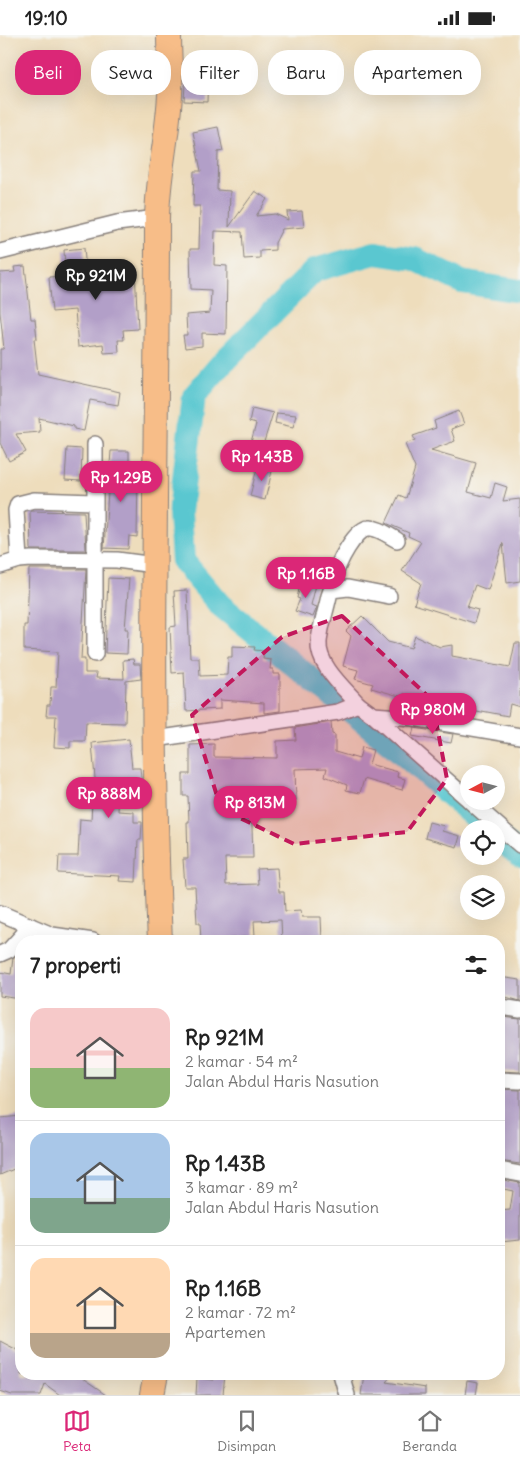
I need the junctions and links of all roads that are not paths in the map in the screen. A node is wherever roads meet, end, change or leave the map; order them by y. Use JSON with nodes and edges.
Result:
{"nodes":[{"id":1,"x":169,"y":35,"type":"edge"},
{"id":2,"x":157,"y":218,"type":"junction"},
{"id":3,"x":0,"y":252,"type":"edge"},
{"id":4,"x":95,"y":444,"type":"dead end"},
{"id":5,"x":94,"y":502,"type":"junction"},
{"id":6,"x":397,"y":540,"type":"dead end"},
{"id":7,"x":19,"y":560,"type":"junction"},
{"id":8,"x":96,"y":560,"type":"junction"},
{"id":9,"x":154,"y":565,"type":"junction"},
{"id":10,"x":0,"y":566,"type":"edge"},
{"id":11,"x":336,"y":588,"type":"junction"},
{"id":12,"x":389,"y":596,"type":"dead end"},
{"id":13,"x":95,"y":654,"type":"dead end"},
{"id":14,"x":349,"y":708,"type":"junction"},
{"id":15,"x":373,"y":715,"type":"junction"},
{"id":16,"x":520,"y":736,"type":"edge"},
{"id":17,"x":155,"y":739,"type":"junction"},
{"id":18,"x":460,"y":792,"type":"edge"},
{"id":19,"x":480,"y":810,"type":"edge"},
{"id":20,"x":520,"y":845,"type":"edge"},
{"id":21,"x":0,"y":913,"type":"edge"},
{"id":22,"x":31,"y":926,"type":"junction"},
{"id":23,"x":23,"y":935,"type":"edge"},
{"id":24,"x":52,"y":935,"type":"edge"},
{"id":25,"x":160,"y":935,"type":"edge"},
{"id":26,"x":15,"y":943,"type":"edge"},
{"id":27,"x":0,"y":954,"type":"edge"},
{"id":28,"x":505,"y":1008,"type":"edge"},
{"id":29,"x":520,"y":1010,"type":"edge"},
{"id":30,"x":505,"y":1080,"type":"edge"},
{"id":31,"x":520,"y":1081,"type":"edge"},
{"id":32,"x":505,"y":1171,"type":"edge"},
{"id":33,"x":520,"y":1174,"type":"edge"},
{"id":34,"x":155,"y":1380,"type":"edge"},
{"id":35,"x":343,"y":1380,"type":"edge"},
{"id":36,"x":152,"y":1395,"type":"edge"},
{"id":37,"x":347,"y":1395,"type":"edge"}],
"edges":[{"from":1,"to":2,"type":"main road"},
{"from":2,"to":3,"type":"street"},
{"from":2,"to":9,"type":"main road"},
{"from":4,"to":5,"type":"street"},
{"from":5,"to":7,"type":"street"},
{"from":5,"to":8,"type":"street"},
{"from":6,"to":11,"type":"street"},
{"from":7,"to":8,"type":"street"},
{"from":7,"to":10,"type":"street"},
{"from":8,"to":9,"type":"street"},
{"from":8,"to":13,"type":"street"},
{"from":9,"to":17,"type":"main road"},
{"from":11,"to":12,"type":"street"},
{"from":11,"to":14,"type":"street"},
{"from":14,"to":15,"type":"street"},
{"from":14,"to":17,"type":"street"},
{"from":15,"to":16,"type":"street"},
{"from":15,"to":18,"type":"street"},
{"from":17,"to":25,"type":"main road"},
{"from":19,"to":20,"type":"street"},
{"from":21,"to":22,"type":"street"},
{"from":22,"to":23,"type":"street"},
{"from":22,"to":24,"type":"street"},
{"from":26,"to":27,"type":"street"},
{"from":28,"to":29,"type":"street"},
{"from":30,"to":31,"type":"street"},
{"from":32,"to":33,"type":"street"},
{"from":34,"to":36,"type":"main road"},
{"from":35,"to":37,"type":"street"}]}
